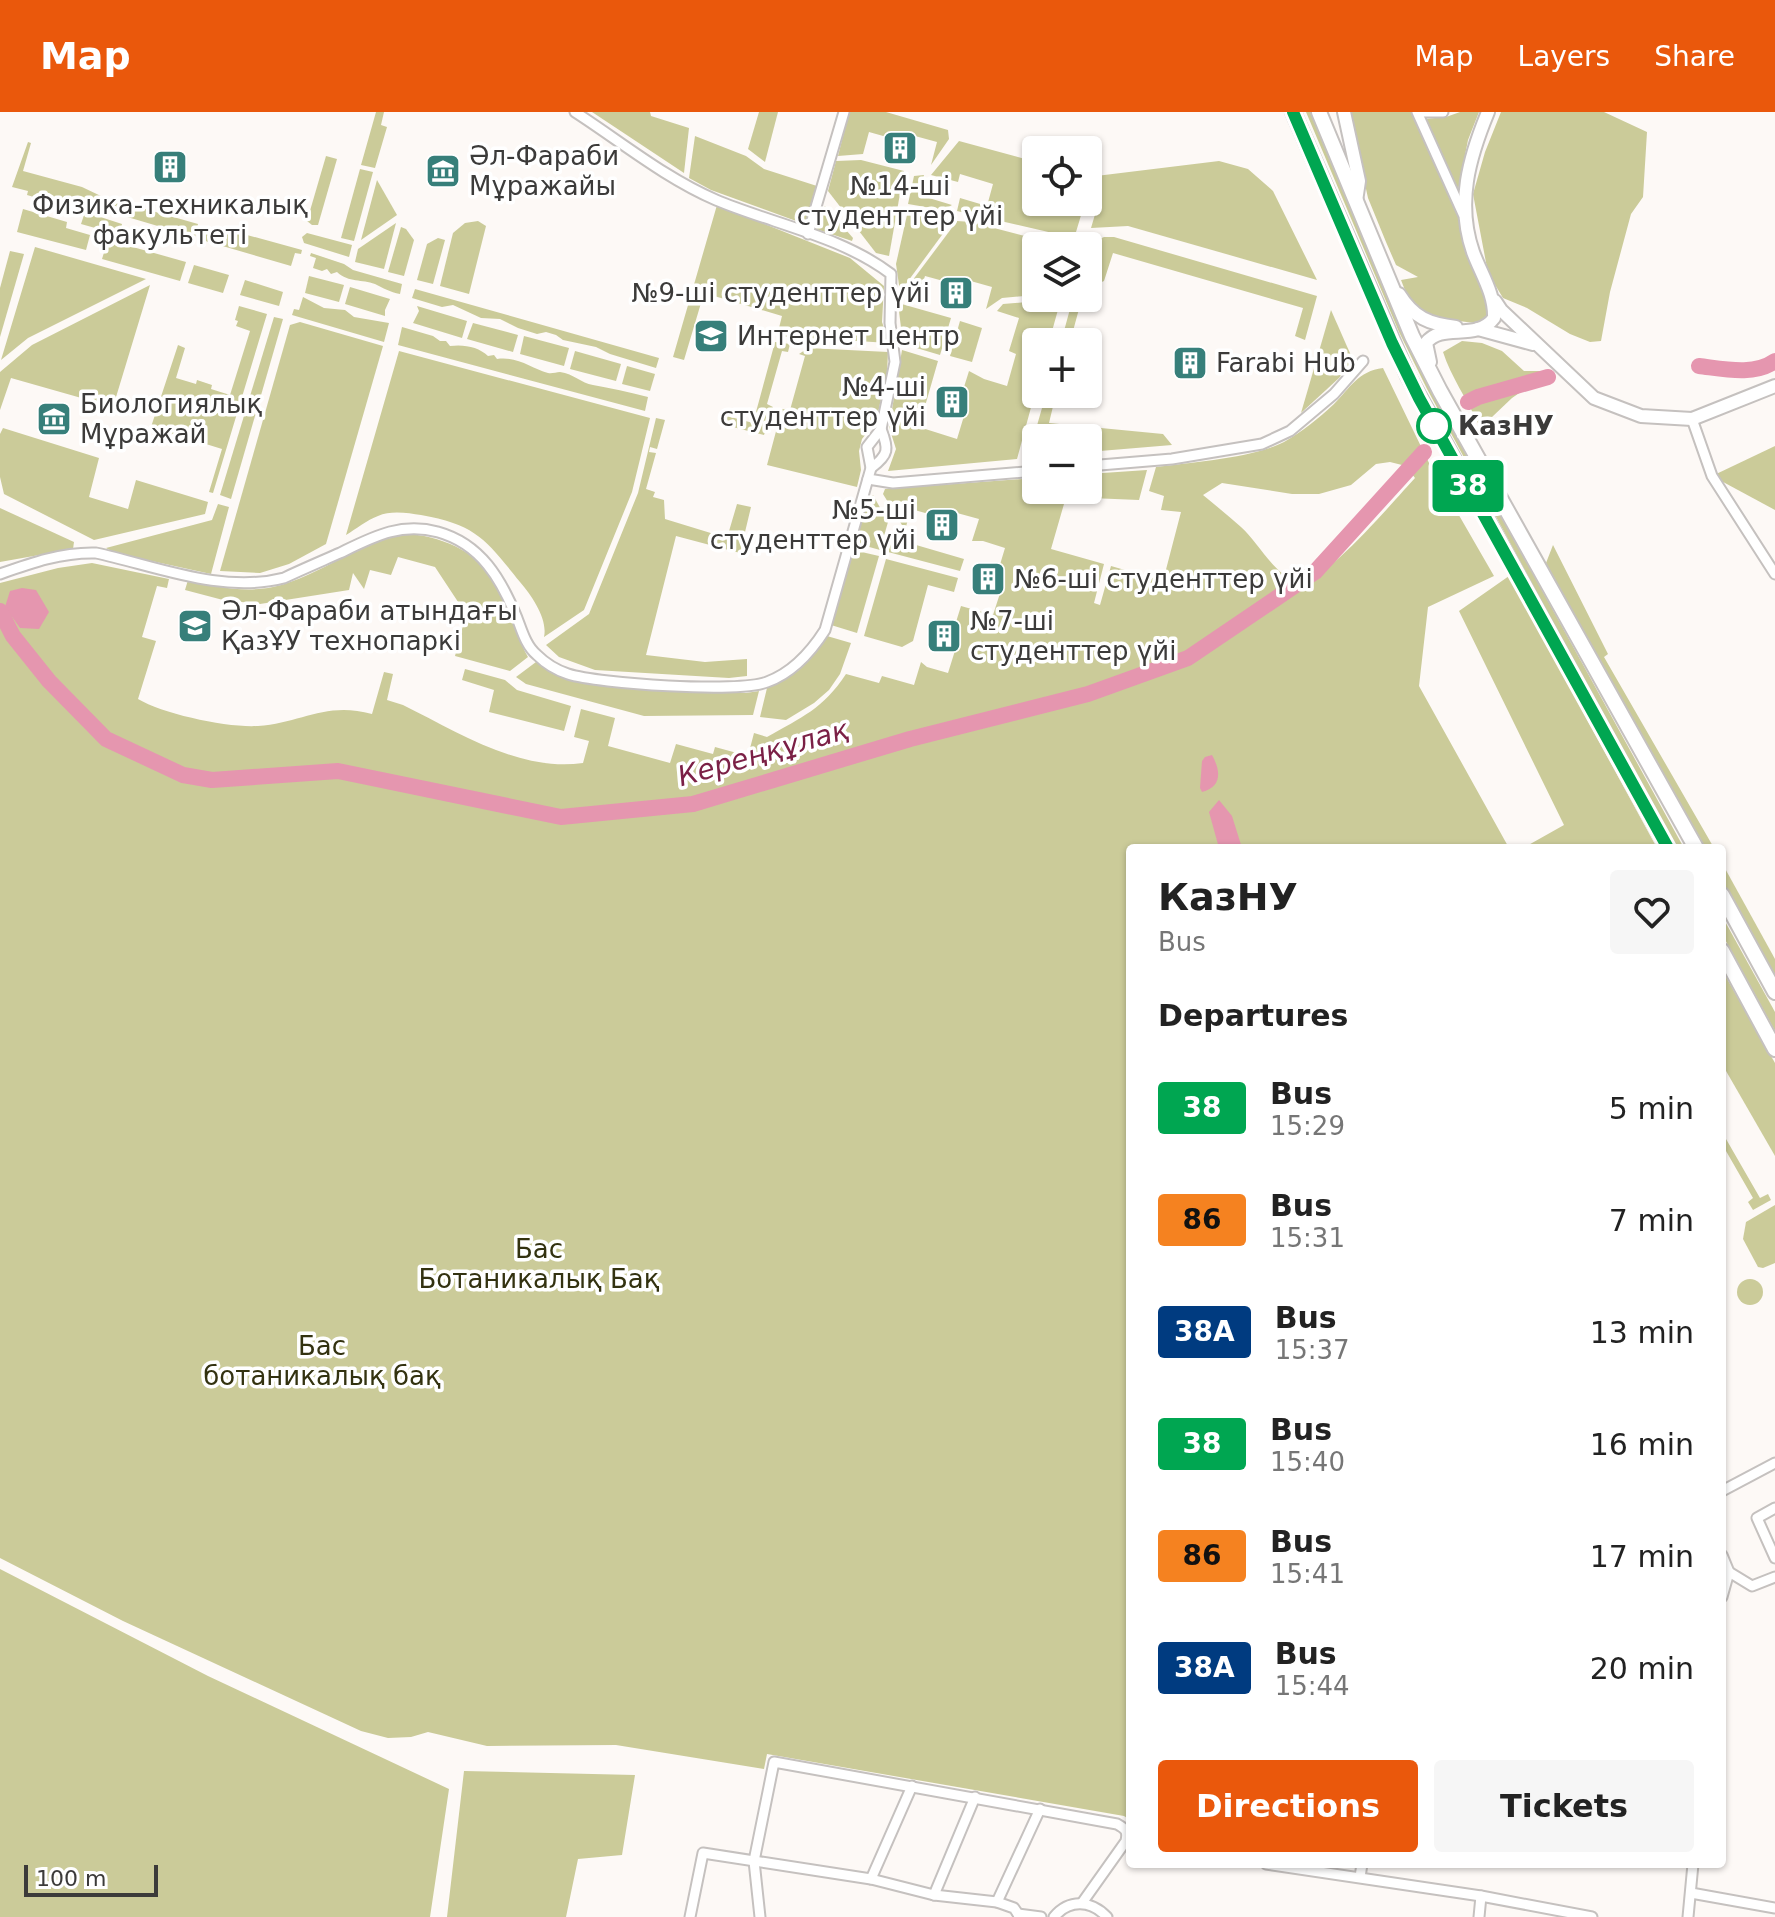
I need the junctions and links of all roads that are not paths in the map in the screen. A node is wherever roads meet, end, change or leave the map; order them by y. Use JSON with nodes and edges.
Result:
{"nodes":[{"id":1,"x":575,"y":112,"type":"edge"},
{"id":2,"x":844,"y":112,"type":"edge"},
{"id":3,"x":1286,"y":112,"type":"edge"},
{"id":4,"x":1293,"y":112,"type":"edge"},
{"id":5,"x":1319,"y":112,"type":"edge"},
{"id":6,"x":1344,"y":112,"type":"edge"},
{"id":7,"x":1419,"y":112,"type":"edge"},
{"id":8,"x":1443,"y":112,"type":"edge"},
{"id":9,"x":1488,"y":112,"type":"edge"},
{"id":10,"x":1318,"y":170,"type":"junction"},
{"id":11,"x":1356,"y":201,"type":"junction"},
{"id":12,"x":1465,"y":217,"type":"junction"},
{"id":13,"x":808,"y":234,"type":"junction"},
{"id":14,"x":1384,"y":268,"type":"junction"},
{"id":15,"x":1491,"y":295,"type":"junction"},
{"id":16,"x":1487,"y":331,"type":"junction"},
{"id":17,"x":1540,"y":346,"type":"junction"},
{"id":18,"x":1363,"y":361,"type":"dead end"},
{"id":19,"x":1775,"y":386,"type":"edge"},
{"id":20,"x":1440,"y":391,"type":"junction"},
{"id":21,"x":1692,"y":419,"type":"junction"},
{"id":22,"x":881,"y":429,"type":"junction"},
{"id":23,"x":1102,"y":465,"type":"edge"},
{"id":24,"x":871,"y":468,"type":"junction"},
{"id":25,"x":1022,"y":472,"type":"edge"},
{"id":26,"x":868,"y":479,"type":"junction"},
{"id":27,"x":0,"y":574,"type":"edge"},
{"id":28,"x":1775,"y":574,"type":"edge"},
{"id":29,"x":1666,"y":844,"type":"edge"},
{"id":30,"x":1694,"y":844,"type":"edge"},
{"id":31,"x":1726,"y":902,"type":"edge"},
{"id":32,"x":1726,"y":958,"type":"edge"},
{"id":33,"x":1775,"y":992,"type":"edge"},
{"id":34,"x":1775,"y":1049,"type":"edge"},
{"id":35,"x":1774,"y":1468,"type":"edge"},
{"id":36,"x":1726,"y":1489,"type":"edge"},
{"id":37,"x":1775,"y":1508,"type":"edge"},
{"id":38,"x":1775,"y":1558,"type":"edge"},
{"id":39,"x":1726,"y":1565,"type":"edge"},
{"id":40,"x":1729,"y":1572,"type":"junction"},
{"id":41,"x":1775,"y":1577,"type":"edge"},
{"id":42,"x":1726,"y":1583,"type":"edge"},
{"id":43,"x":912,"y":1786,"type":"junction"},
{"id":44,"x":975,"y":1797,"type":"junction"},
{"id":45,"x":1040,"y":1809,"type":"junction"},
{"id":46,"x":1126,"y":1830,"type":"edge"},
{"id":47,"x":1126,"y":1841,"type":"edge"},
{"id":48,"x":754,"y":1861,"type":"junction"},
{"id":49,"x":1295,"y":1868,"type":"edge"},
{"id":50,"x":1361,"y":1868,"type":"edge"},
{"id":51,"x":1693,"y":1868,"type":"edge"},
{"id":52,"x":1360,"y":1877,"type":"junction"},
{"id":53,"x":871,"y":1879,"type":"junction"},
{"id":54,"x":1691,"y":1893,"type":"junction"},
{"id":55,"x":934,"y":1895,"type":"junction"},
{"id":56,"x":1481,"y":1896,"type":"junction"},
{"id":57,"x":997,"y":1902,"type":"junction"},
{"id":58,"x":1082,"y":1903,"type":"junction"},
{"id":59,"x":1775,"y":1908,"type":"edge"},
{"id":60,"x":1019,"y":1915,"type":"edge"},
{"id":61,"x":1052,"y":1916,"type":"edge"},
{"id":62,"x":690,"y":1917,"type":"edge"},
{"id":63,"x":760,"y":1917,"type":"edge"},
{"id":64,"x":1041,"y":1917,"type":"edge"},
{"id":65,"x":1107,"y":1917,"type":"edge"},
{"id":66,"x":1479,"y":1917,"type":"edge"},
{"id":67,"x":1592,"y":1917,"type":"edge"},
{"id":68,"x":1688,"y":1917,"type":"edge"}],
"edges":[{"from":1,"to":13,"type":"street"},
{"from":2,"to":13,"type":"street"},
{"from":3,"to":10,"type":"street"},
{"from":4,"to":10,"type":"main road"},
{"from":5,"to":11,"type":"main road"},
{"from":6,"to":11,"type":"street"},
{"from":7,"to":8,"type":"street"},
{"from":7,"to":12,"type":"street"},
{"from":9,"to":12,"type":"street"},
{"from":10,"to":29,"type":"main road"},
{"from":11,"to":14,"type":"main road"},
{"from":12,"to":15,"type":"street"},
{"from":13,"to":22,"type":"street"},
{"from":14,"to":16,"type":"street"},
{"from":14,"to":20,"type":"main road"},
{"from":15,"to":16,"type":"street"},
{"from":15,"to":17,"type":"street"},
{"from":16,"to":17,"type":"street"},
{"from":16,"to":20,"type":"street"},
{"from":17,"to":21,"type":"street"},
{"from":18,"to":23,"type":"street"},
{"from":19,"to":21,"type":"street"},
{"from":20,"to":30,"type":"main road"},
{"from":21,"to":28,"type":"street"},
{"from":22,"to":24,"type":"street"},
{"from":22,"to":24,"type":"street"},
{"from":24,"to":26,"type":"street"},
{"from":25,"to":26,"type":"street"},
{"from":26,"to":27,"type":"street"},
{"from":31,"to":33,"type":"main road"},
{"from":32,"to":34,"type":"main road"},
{"from":35,"to":36,"type":"street"},
{"from":37,"to":38,"type":"street"},
{"from":39,"to":40,"type":"street"},
{"from":40,"to":41,"type":"street"},
{"from":40,"to":42,"type":"street"},
{"from":43,"to":44,"type":"street"},
{"from":43,"to":48,"type":"street"},
{"from":43,"to":53,"type":"street"},
{"from":44,"to":45,"type":"street"},
{"from":44,"to":55,"type":"street"},
{"from":45,"to":46,"type":"street"},
{"from":45,"to":57,"type":"street"},
{"from":47,"to":58,"type":"street"},
{"from":48,"to":53,"type":"street"},
{"from":48,"to":62,"type":"street"},
{"from":48,"to":63,"type":"street"},
{"from":49,"to":52,"type":"street"},
{"from":50,"to":52,"type":"street"},
{"from":51,"to":54,"type":"street"},
{"from":52,"to":56,"type":"street"},
{"from":53,"to":55,"type":"street"},
{"from":54,"to":59,"type":"street"},
{"from":54,"to":68,"type":"street"},
{"from":55,"to":57,"type":"street"},
{"from":56,"to":66,"type":"street"},
{"from":56,"to":67,"type":"street"},
{"from":57,"to":60,"type":"street"},
{"from":58,"to":61,"type":"street"},
{"from":58,"to":65,"type":"street"},
{"from":60,"to":64,"type":"street"}]}
